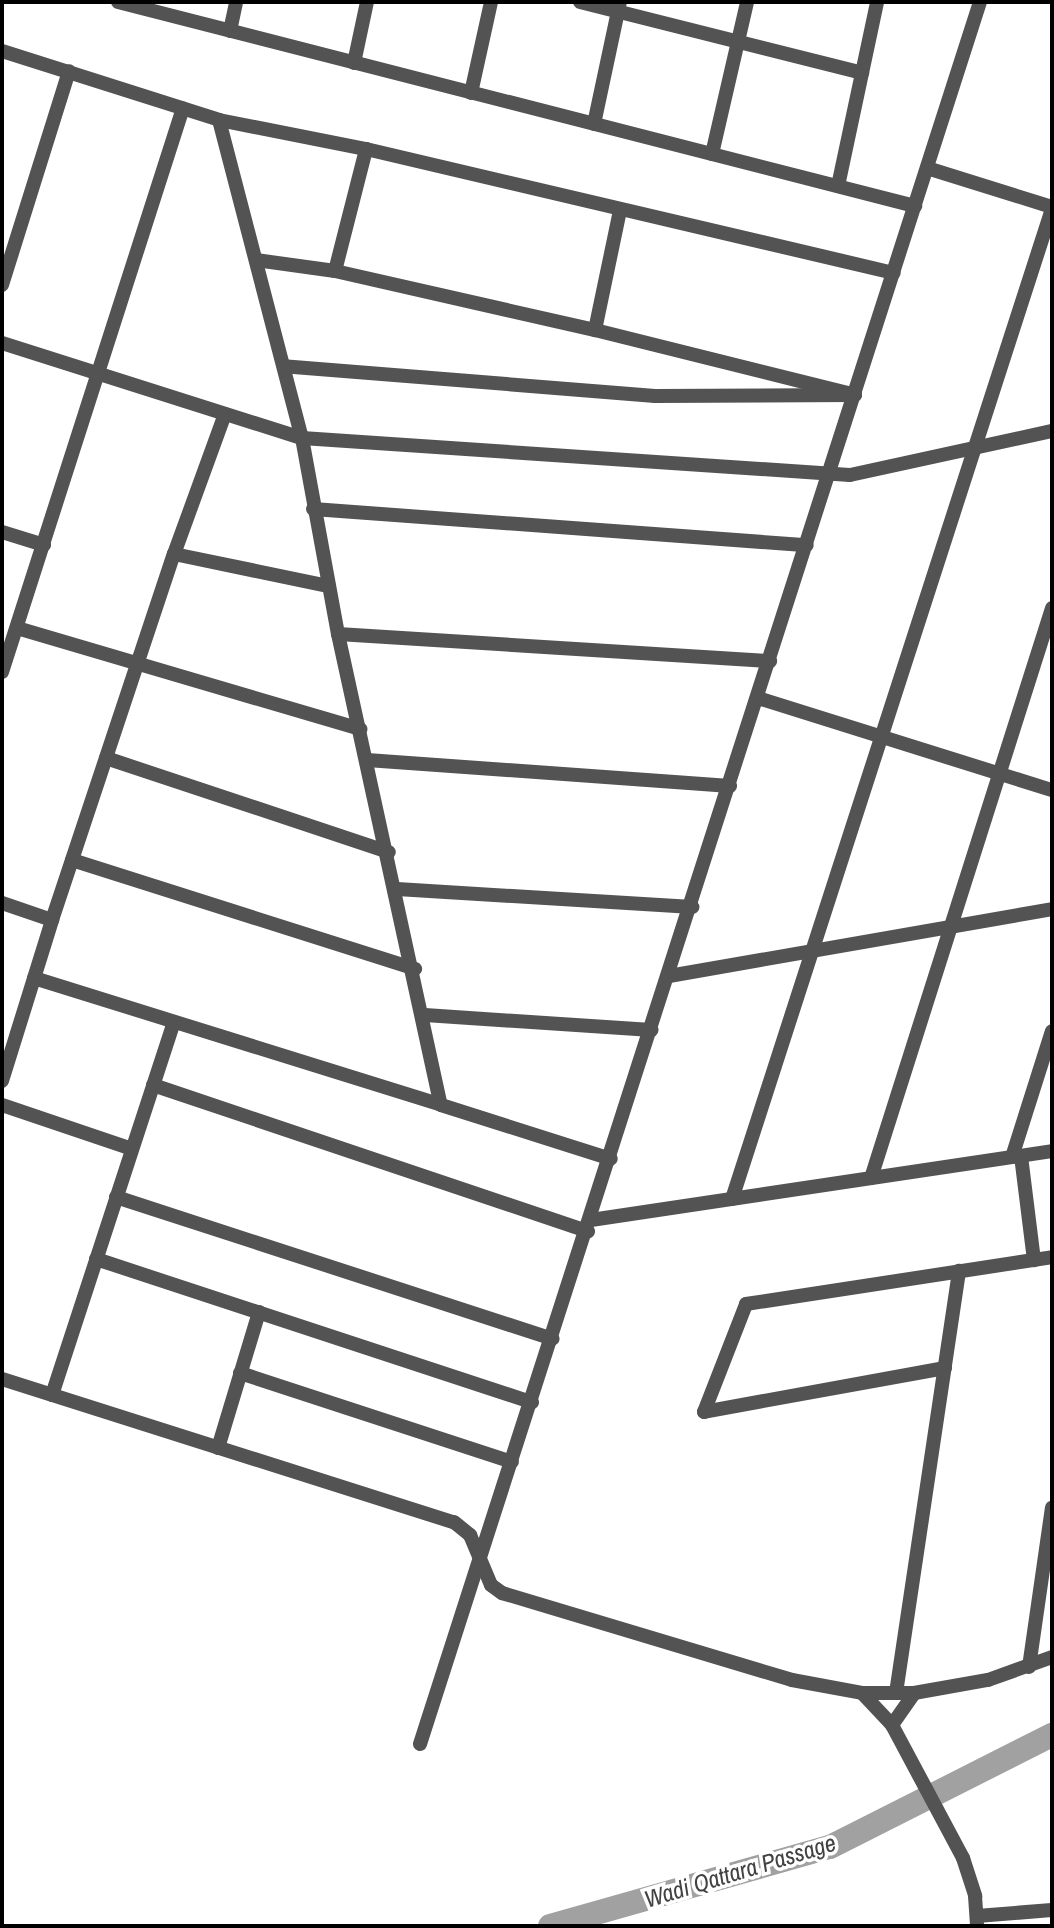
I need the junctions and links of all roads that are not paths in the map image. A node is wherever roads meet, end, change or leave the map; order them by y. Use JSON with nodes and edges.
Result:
{"nodes":[{"id":1,"x":118,"y":2,"type":"edge"},
{"id":2,"x":236,"y":2,"type":"edge"},
{"id":3,"x":367,"y":2,"type":"edge"},
{"id":4,"x":491,"y":2,"type":"edge"},
{"id":5,"x":580,"y":2,"type":"edge"},
{"id":6,"x":747,"y":2,"type":"edge"},
{"id":7,"x":877,"y":2,"type":"edge"},
{"id":8,"x":980,"y":2,"type":"edge"},
{"id":9,"x":619,"y":7,"type":"edge"},
{"id":10,"x":230,"y":31,"type":"junction"},
{"id":11,"x":738,"y":42,"type":"junction"},
{"id":12,"x":2,"y":51,"type":"edge"},
{"id":13,"x":354,"y":63,"type":"junction"},
{"id":14,"x":69,"y":71,"type":"junction"},
{"id":15,"x":862,"y":73,"type":"junction"},
{"id":16,"x":471,"y":93,"type":"junction"},
{"id":17,"x":183,"y":108,"type":"junction"},
{"id":18,"x":219,"y":120,"type":"junction"},
{"id":19,"x":594,"y":124,"type":"junction"},
{"id":20,"x":366,"y":149,"type":"junction"},
{"id":21,"x":712,"y":154,"type":"junction"},
{"id":22,"x":927,"y":168,"type":"junction"},
{"id":23,"x":838,"y":186,"type":"junction"},
{"id":24,"x":915,"y":206,"type":"junction"},
{"id":25,"x":1052,"y":208,"type":"edge"},
{"id":26,"x":620,"y":210,"type":"junction"},
{"id":27,"x":256,"y":260,"type":"junction"},
{"id":28,"x":335,"y":271,"type":"junction"},
{"id":29,"x":894,"y":273,"type":"junction"},
{"id":30,"x":2,"y":285,"type":"edge"},
{"id":31,"x":595,"y":330,"type":"junction"},
{"id":32,"x":2,"y":343,"type":"edge"},
{"id":33,"x":284,"y":366,"type":"junction"},
{"id":34,"x":101,"y":371,"type":"junction"},
{"id":35,"x":855,"y":395,"type":"junction"},
{"id":36,"x":225,"y":414,"type":"junction"},
{"id":37,"x":1052,"y":431,"type":"edge"},
{"id":38,"x":302,"y":438,"type":"junction"},
{"id":39,"x":976,"y":448,"type":"junction"},
{"id":40,"x":830,"y":473,"type":"junction"},
{"id":41,"x":313,"y":509,"type":"junction"},
{"id":42,"x":2,"y":532,"type":"edge"},
{"id":43,"x":44,"y":545,"type":"junction"},
{"id":44,"x":807,"y":545,"type":"junction"},
{"id":45,"x":174,"y":554,"type":"junction"},
{"id":46,"x":329,"y":586,"type":"junction"},
{"id":47,"x":1052,"y":608,"type":"edge"},
{"id":48,"x":17,"y":628,"type":"junction"},
{"id":49,"x":338,"y":634,"type":"junction"},
{"id":50,"x":770,"y":661,"type":"junction"},
{"id":51,"x":136,"y":666,"type":"junction"},
{"id":52,"x":2,"y":672,"type":"edge"},
{"id":53,"x":758,"y":698,"type":"junction"},
{"id":54,"x":360,"y":729,"type":"junction"},
{"id":55,"x":882,"y":737,"type":"junction"},
{"id":56,"x":106,"y":758,"type":"junction"},
{"id":57,"x":367,"y":760,"type":"junction"},
{"id":58,"x":999,"y":773,"type":"junction"},
{"id":59,"x":730,"y":786,"type":"junction"},
{"id":60,"x":1052,"y":790,"type":"edge"},
{"id":61,"x":389,"y":852,"type":"junction"},
{"id":62,"x":72,"y":860,"type":"junction"},
{"id":63,"x":397,"y":889,"type":"junction"},
{"id":64,"x":2,"y":903,"type":"edge"},
{"id":65,"x":692,"y":907,"type":"junction"},
{"id":66,"x":1052,"y":909,"type":"edge"},
{"id":67,"x":52,"y":920,"type":"junction"},
{"id":68,"x":951,"y":927,"type":"junction"},
{"id":69,"x":812,"y":951,"type":"junction"},
{"id":70,"x":415,"y":969,"type":"junction"},
{"id":71,"x":669,"y":976,"type":"junction"},
{"id":72,"x":34,"y":978,"type":"junction"},
{"id":73,"x":425,"y":1015,"type":"junction"},
{"id":74,"x":174,"y":1022,"type":"junction"},
{"id":75,"x":652,"y":1030,"type":"junction"},
{"id":76,"x":1052,"y":1031,"type":"edge"},
{"id":77,"x":2,"y":1081,"type":"edge"},
{"id":78,"x":153,"y":1085,"type":"junction"},
{"id":79,"x":2,"y":1105,"type":"edge"},
{"id":80,"x":441,"y":1105,"type":"junction"},
{"id":81,"x":132,"y":1149,"type":"junction"},
{"id":82,"x":1052,"y":1151,"type":"edge"},
{"id":83,"x":1017,"y":1156,"type":"junction"},
{"id":84,"x":611,"y":1159,"type":"junction"},
{"id":85,"x":871,"y":1178,"type":"junction"},
{"id":86,"x":116,"y":1197,"type":"junction"},
{"id":87,"x":732,"y":1199,"type":"junction"},
{"id":88,"x":590,"y":1226,"type":"junction"},
{"id":89,"x":1052,"y":1257,"type":"edge"},
{"id":90,"x":96,"y":1259,"type":"junction"},
{"id":91,"x":1034,"y":1260,"type":"junction"},
{"id":92,"x":959,"y":1271,"type":"junction"},
{"id":93,"x":259,"y":1312,"type":"junction"},
{"id":94,"x":553,"y":1339,"type":"junction"},
{"id":95,"x":945,"y":1368,"type":"junction"},
{"id":96,"x":240,"y":1373,"type":"junction"},
{"id":97,"x":2,"y":1379,"type":"edge"},
{"id":98,"x":52,"y":1395,"type":"junction"},
{"id":99,"x":532,"y":1402,"type":"junction"},
{"id":100,"x":218,"y":1448,"type":"junction"},
{"id":101,"x":512,"y":1462,"type":"junction"},
{"id":102,"x":1052,"y":1508,"type":"edge"},
{"id":103,"x":478,"y":1561,"type":"junction"},
{"id":104,"x":1052,"y":1657,"type":"edge"},
{"id":105,"x":1029,"y":1667,"type":"junction"},
{"id":106,"x":862,"y":1693,"type":"junction"},
{"id":107,"x":896,"y":1693,"type":"junction"},
{"id":108,"x":914,"y":1693,"type":"junction"},
{"id":109,"x":892,"y":1725,"type":"junction"},
{"id":110,"x":420,"y":1744,"type":"dead end"},
{"id":111,"x":1048,"y":1916,"type":"edge"},
{"id":112,"x":977,"y":1921,"type":"edge"}],
"edges":[{"from":1,"to":10,"type":"street"},
{"from":2,"to":10,"type":"street"},
{"from":3,"to":13,"type":"street"},
{"from":4,"to":16,"type":"street"},
{"from":5,"to":9,"type":"street"},
{"from":6,"to":11,"type":"street"},
{"from":7,"to":15,"type":"street"},
{"from":8,"to":22,"type":"street"},
{"from":9,"to":11,"type":"street"},
{"from":9,"to":19,"type":"street"},
{"from":10,"to":13,"type":"street"},
{"from":11,"to":15,"type":"street"},
{"from":11,"to":21,"type":"street"},
{"from":12,"to":14,"type":"street"},
{"from":13,"to":16,"type":"street"},
{"from":14,"to":17,"type":"street"},
{"from":14,"to":30,"type":"street"},
{"from":15,"to":23,"type":"street"},
{"from":16,"to":19,"type":"street"},
{"from":17,"to":18,"type":"street"},
{"from":17,"to":34,"type":"street"},
{"from":18,"to":20,"type":"street"},
{"from":18,"to":27,"type":"street"},
{"from":19,"to":21,"type":"street"},
{"from":20,"to":26,"type":"street"},
{"from":20,"to":28,"type":"street"},
{"from":21,"to":23,"type":"street"},
{"from":22,"to":24,"type":"street"},
{"from":22,"to":25,"type":"street"},
{"from":23,"to":24,"type":"street"},
{"from":24,"to":29,"type":"street"},
{"from":25,"to":39,"type":"street"},
{"from":26,"to":29,"type":"street"},
{"from":26,"to":31,"type":"street"},
{"from":27,"to":28,"type":"street"},
{"from":27,"to":33,"type":"street"},
{"from":28,"to":31,"type":"street"},
{"from":29,"to":35,"type":"street"},
{"from":31,"to":35,"type":"street"},
{"from":32,"to":34,"type":"street"},
{"from":33,"to":35,"type":"street"},
{"from":33,"to":38,"type":"street"},
{"from":34,"to":36,"type":"street"},
{"from":34,"to":43,"type":"street"},
{"from":35,"to":40,"type":"street"},
{"from":36,"to":38,"type":"street"},
{"from":36,"to":45,"type":"street"},
{"from":37,"to":39,"type":"street"},
{"from":38,"to":40,"type":"street"},
{"from":38,"to":41,"type":"street"},
{"from":39,"to":40,"type":"street"},
{"from":39,"to":55,"type":"street"},
{"from":40,"to":44,"type":"street"},
{"from":41,"to":44,"type":"street"},
{"from":41,"to":46,"type":"street"},
{"from":42,"to":43,"type":"street"},
{"from":43,"to":48,"type":"street"},
{"from":44,"to":50,"type":"street"},
{"from":45,"to":46,"type":"street"},
{"from":45,"to":51,"type":"street"},
{"from":46,"to":49,"type":"street"},
{"from":47,"to":58,"type":"street"},
{"from":48,"to":51,"type":"street"},
{"from":48,"to":52,"type":"street"},
{"from":49,"to":50,"type":"street"},
{"from":49,"to":54,"type":"street"},
{"from":50,"to":53,"type":"street"},
{"from":51,"to":54,"type":"street"},
{"from":51,"to":56,"type":"street"},
{"from":53,"to":55,"type":"street"},
{"from":53,"to":59,"type":"street"},
{"from":54,"to":57,"type":"street"},
{"from":55,"to":58,"type":"street"},
{"from":55,"to":69,"type":"street"},
{"from":56,"to":61,"type":"street"},
{"from":56,"to":62,"type":"street"},
{"from":57,"to":59,"type":"street"},
{"from":57,"to":61,"type":"street"},
{"from":58,"to":60,"type":"street"},
{"from":58,"to":68,"type":"street"},
{"from":59,"to":65,"type":"street"},
{"from":61,"to":63,"type":"street"},
{"from":62,"to":67,"type":"street"},
{"from":62,"to":70,"type":"street"},
{"from":63,"to":65,"type":"street"},
{"from":63,"to":70,"type":"street"},
{"from":64,"to":67,"type":"street"},
{"from":65,"to":71,"type":"street"},
{"from":66,"to":68,"type":"street"},
{"from":67,"to":72,"type":"street"},
{"from":68,"to":69,"type":"street"},
{"from":68,"to":85,"type":"street"},
{"from":69,"to":71,"type":"street"},
{"from":69,"to":87,"type":"street"},
{"from":70,"to":73,"type":"street"},
{"from":71,"to":75,"type":"street"},
{"from":72,"to":74,"type":"street"},
{"from":72,"to":77,"type":"street"},
{"from":73,"to":75,"type":"street"},
{"from":73,"to":80,"type":"street"},
{"from":74,"to":78,"type":"street"},
{"from":74,"to":80,"type":"street"},
{"from":75,"to":84,"type":"street"},
{"from":76,"to":83,"type":"street"},
{"from":78,"to":81,"type":"street"},
{"from":78,"to":88,"type":"street"},
{"from":79,"to":81,"type":"street"},
{"from":80,"to":84,"type":"street"},
{"from":81,"to":86,"type":"street"},
{"from":82,"to":83,"type":"street"},
{"from":83,"to":85,"type":"street"},
{"from":83,"to":91,"type":"street"},
{"from":84,"to":88,"type":"street"},
{"from":85,"to":87,"type":"street"},
{"from":86,"to":90,"type":"street"},
{"from":86,"to":94,"type":"street"},
{"from":87,"to":88,"type":"street"},
{"from":88,"to":94,"type":"street"},
{"from":89,"to":91,"type":"street"},
{"from":90,"to":93,"type":"street"},
{"from":90,"to":98,"type":"street"},
{"from":91,"to":92,"type":"street"},
{"from":92,"to":95,"type":"street"},
{"from":92,"to":95,"type":"street"},
{"from":93,"to":96,"type":"street"},
{"from":93,"to":99,"type":"street"},
{"from":94,"to":99,"type":"street"},
{"from":95,"to":107,"type":"street"},
{"from":96,"to":100,"type":"street"},
{"from":96,"to":101,"type":"street"},
{"from":97,"to":98,"type":"street"},
{"from":98,"to":100,"type":"street"},
{"from":99,"to":101,"type":"street"},
{"from":100,"to":103,"type":"street"},
{"from":101,"to":103,"type":"street"},
{"from":102,"to":105,"type":"street"},
{"from":103,"to":106,"type":"street"},
{"from":103,"to":110,"type":"street"},
{"from":104,"to":105,"type":"street"},
{"from":105,"to":108,"type":"street"},
{"from":106,"to":107,"type":"street"},
{"from":106,"to":109,"type":"street"},
{"from":107,"to":108,"type":"street"},
{"from":108,"to":109,"type":"street"},
{"from":109,"to":112,"type":"street"},
{"from":111,"to":112,"type":"street"}]}
